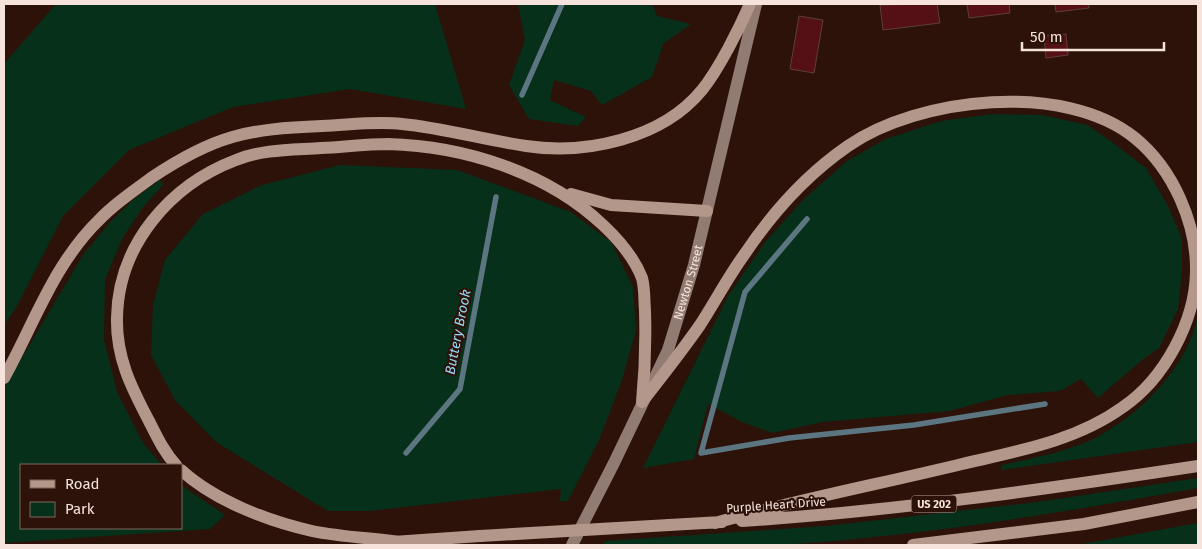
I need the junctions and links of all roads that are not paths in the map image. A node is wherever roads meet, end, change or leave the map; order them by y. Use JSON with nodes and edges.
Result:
{"nodes":[{"id":1,"x":750,"y":4,"type":"edge"},
{"id":2,"x":756,"y":4,"type":"edge"},
{"id":3,"x":561,"y":192,"type":"junction"},
{"id":4,"x":707,"y":211,"type":"junction"},
{"id":5,"x":4,"y":378,"type":"edge"},
{"id":6,"x":642,"y":402,"type":"junction"},
{"id":7,"x":175,"y":464,"type":"edge"},
{"id":8,"x":1198,"y":466,"type":"edge"},
{"id":9,"x":182,"y":471,"type":"edge"},
{"id":10,"x":1198,"y":502,"type":"edge"},
{"id":11,"x":715,"y":523,"type":"junction"},
{"id":12,"x":400,"y":542,"type":"junction"},
{"id":13,"x":354,"y":545,"type":"edge"},
{"id":14,"x":572,"y":545,"type":"edge"},
{"id":15,"x":913,"y":545,"type":"edge"}],
"edges":[{"from":1,"to":5,"type":"main road"},
{"from":2,"to":4,"type":"main road","name":"Newton Street"},
{"from":3,"to":4,"type":"main road"},
{"from":3,"to":6,"type":"main road"},
{"from":3,"to":7,"type":"main road"},
{"from":4,"to":6,"type":"main road","name":"Newton Street"},
{"from":6,"to":11,"type":"main road"},
{"from":6,"to":14,"type":"main road","name":"Newton Street"},
{"from":8,"to":11,"type":"main road","name":"Purple Heart Drive","number":"US 202"},
{"from":9,"to":12,"type":"main road"},
{"from":10,"to":15,"type":"main road"},
{"from":11,"to":12,"type":"main road","name":"Purple Heart Drive","number":"US 202","bridge":true},
{"from":12,"to":13,"type":"main road","name":"Purple Heart Drive","number":"US 202"}]}
